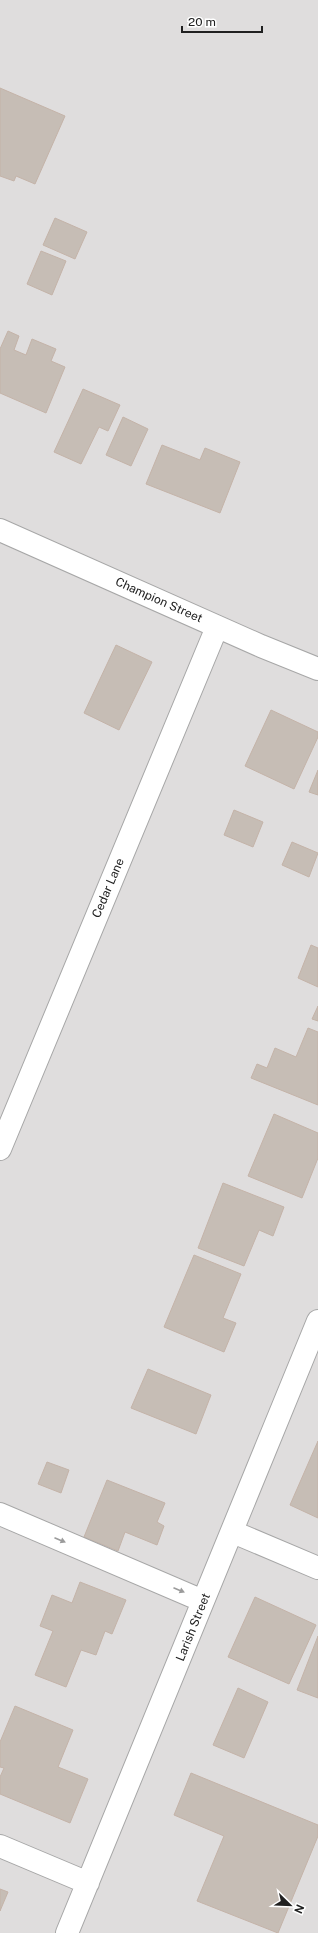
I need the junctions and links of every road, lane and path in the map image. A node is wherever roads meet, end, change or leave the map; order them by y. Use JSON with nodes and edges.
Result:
{"nodes":[{"id":1,"x":0,"y":530,"type":"edge"},
{"id":2,"x":217,"y":627,"type":"junction"},
{"id":3,"x":318,"y":669,"type":"edge"},
{"id":4,"x":0,"y":1149,"type":"edge"},
{"id":5,"x":318,"y":1321,"type":"edge"},
{"id":6,"x":0,"y":1514,"type":"edge"},
{"id":7,"x":233,"y":1532,"type":"junction"},
{"id":8,"x":318,"y":1568,"type":"edge"},
{"id":9,"x":204,"y":1601,"type":"junction"},
{"id":10,"x":0,"y":1846,"type":"edge"},
{"id":11,"x":88,"y":1883,"type":"junction"},
{"id":12,"x":67,"y":1933,"type":"edge"}],
"edges":[{"from":1,"to":2,"type":"street","name":"Champion Street"},
{"from":2,"to":3,"type":"street","name":"Champion Street"},
{"from":2,"to":4,"type":"street","name":"Cedar Lane"},
{"from":5,"to":7,"type":"street","name":"Larish Street"},
{"from":6,"to":9,"type":"street","one_way":true},
{"from":7,"to":8,"type":"street"},
{"from":7,"to":9,"type":"street","name":"Larish Street"},
{"from":9,"to":11,"type":"street","name":"Larish Street"},
{"from":10,"to":11,"type":"street"},
{"from":11,"to":12,"type":"street","name":"Larish Street"}]}
